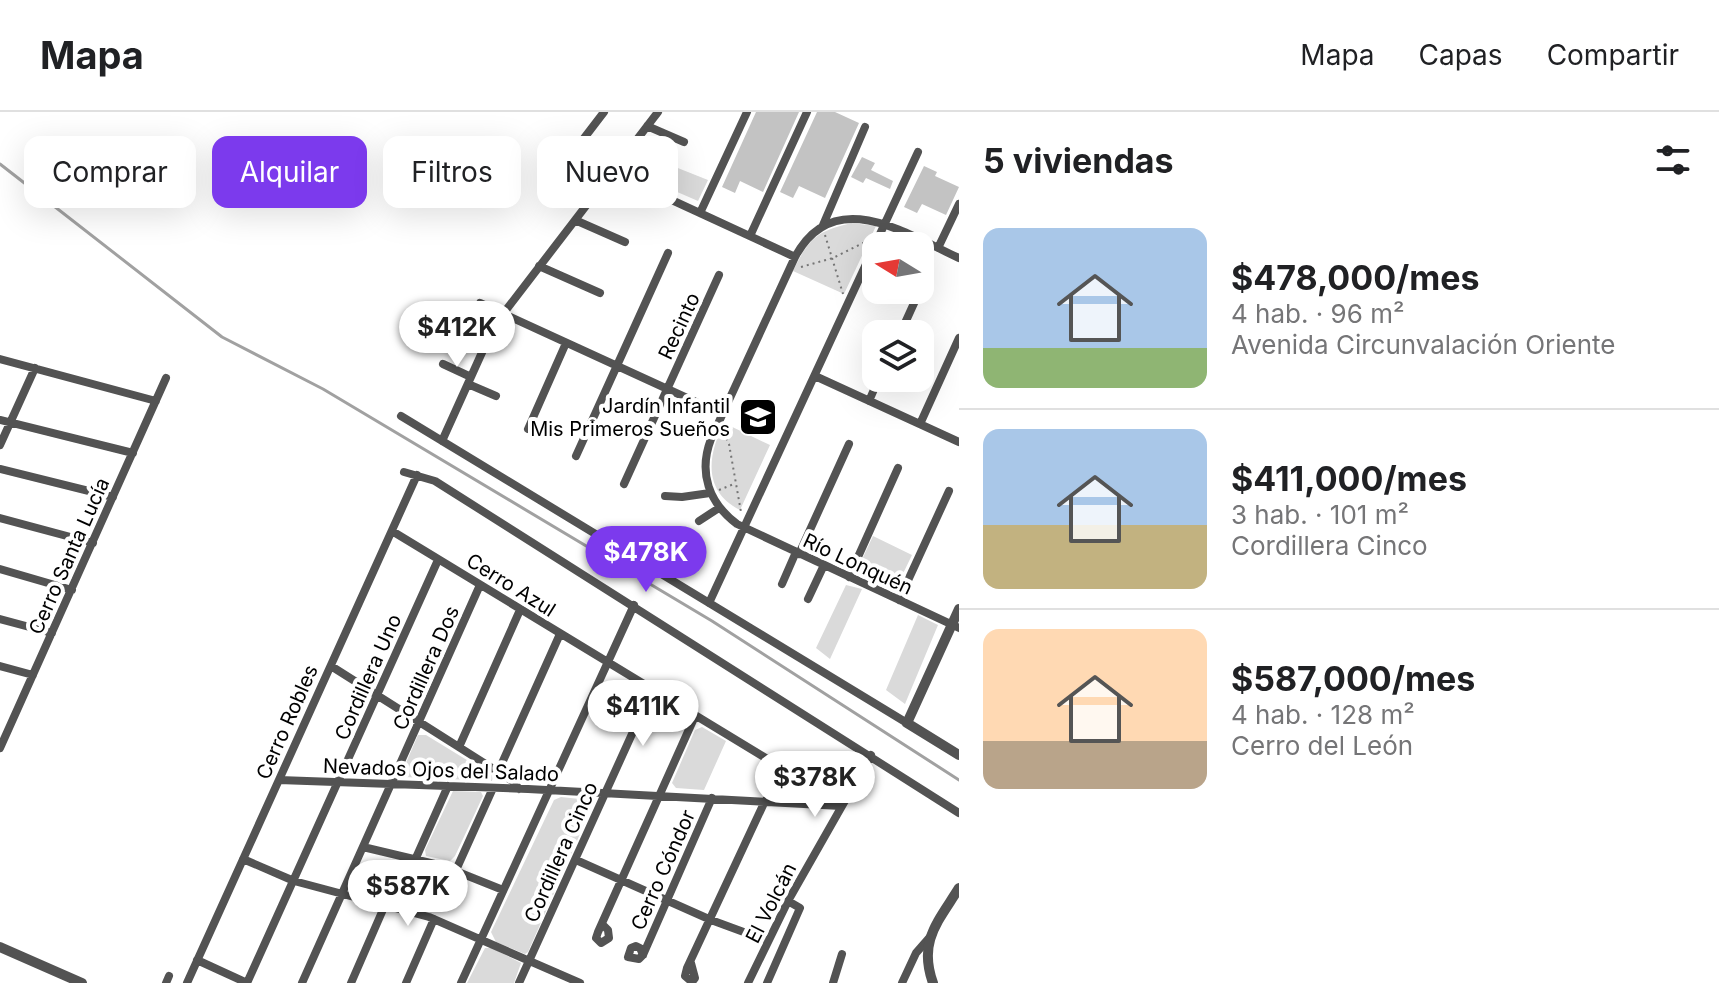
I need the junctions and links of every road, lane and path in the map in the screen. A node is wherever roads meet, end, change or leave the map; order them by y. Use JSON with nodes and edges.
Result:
{"nodes":[{"id":1,"x":604,"y":112,"type":"edge"},
{"id":2,"x":658,"y":112,"type":"edge"},
{"id":3,"x":747,"y":112,"type":"edge"},
{"id":4,"x":807,"y":112,"type":"edge"},
{"id":5,"x":647,"y":126,"type":"junction"},
{"id":6,"x":865,"y":127,"type":"dead end"},
{"id":7,"x":586,"y":136,"type":"edge"},
{"id":8,"x":639,"y":136,"type":"edge"},
{"id":9,"x":684,"y":142,"type":"dead end"},
{"id":10,"x":918,"y":152,"type":"dead end"},
{"id":11,"x":678,"y":203,"type":"edge"},
{"id":12,"x":959,"y":204,"type":"edge"},
{"id":13,"x":584,"y":208,"type":"edge"},
{"id":14,"x":700,"y":213,"type":"junction"},
{"id":15,"x":575,"y":220,"type":"junction"},
{"id":16,"x":885,"y":224,"type":"junction"},
{"id":17,"x":822,"y":226,"type":"junction"},
{"id":18,"x":881,"y":232,"type":"edge"},
{"id":19,"x":750,"y":236,"type":"junction"},
{"id":20,"x":625,"y":242,"type":"dead end"},
{"id":21,"x":862,"y":243,"type":"edge"},
{"id":22,"x":938,"y":248,"type":"junction"},
{"id":23,"x":668,"y":253,"type":"dead end"},
{"id":24,"x":795,"y":257,"type":"junction"},
{"id":25,"x":833,"y":258,"type":"junction"},
{"id":26,"x":959,"y":258,"type":"edge"},
{"id":27,"x":539,"y":266,"type":"junction"},
{"id":28,"x":788,"y":271,"type":"junction"},
{"id":29,"x":862,"y":273,"type":"edge"},
{"id":30,"x":719,"y":275,"type":"dead end"},
{"id":31,"x":600,"y":293,"type":"dead end"},
{"id":32,"x":480,"y":303,"type":"dead end"},
{"id":33,"x":847,"y":306,"type":"junction"},
{"id":34,"x":503,"y":314,"type":"junction"},
{"id":35,"x":959,"y":338,"type":"edge"},
{"id":36,"x":566,"y":343,"type":"junction"},
{"id":37,"x":0,"y":359,"type":"edge"},
{"id":38,"x":443,"y":364,"type":"dead end"},
{"id":39,"x":617,"y":366,"type":"junction"},
{"id":40,"x":35,"y":368,"type":"junction"},
{"id":41,"x":815,"y":376,"type":"junction"},
{"id":42,"x":166,"y":378,"type":"dead end"},
{"id":43,"x":470,"y":380,"type":"junction"},
{"id":44,"x":667,"y":389,"type":"junction"},
{"id":45,"x":873,"y":392,"type":"edge"},
{"id":46,"x":496,"y":396,"type":"dead end"},
{"id":47,"x":156,"y":401,"type":"junction"},
{"id":48,"x":869,"y":401,"type":"junction"},
{"id":49,"x":401,"y":416,"type":"dead end"},
{"id":50,"x":721,"y":418,"type":"junction"},
{"id":51,"x":0,"y":420,"type":"edge"},
{"id":52,"x":11,"y":422,"type":"junction"},
{"id":53,"x":920,"y":424,"type":"junction"},
{"id":54,"x":528,"y":429,"type":"dead end"},
{"id":55,"x":442,"y":441,"type":"junction"},
{"id":56,"x":959,"y":442,"type":"edge"},
{"id":57,"x":849,"y":444,"type":"dead end"},
{"id":58,"x":0,"y":445,"type":"edge"},
{"id":59,"x":133,"y":453,"type":"junction"},
{"id":60,"x":576,"y":456,"type":"dead end"},
{"id":61,"x":898,"y":468,"type":"dead end"},
{"id":62,"x":0,"y":469,"type":"edge"},
{"id":63,"x":404,"y":472,"type":"dead end"},
{"id":64,"x":417,"y":475,"type":"junction"},
{"id":65,"x":624,"y":484,"type":"dead end"},
{"id":66,"x":734,"y":484,"type":"junction"},
{"id":67,"x":949,"y":491,"type":"dead end"},
{"id":68,"x":710,"y":493,"type":"junction"},
{"id":69,"x":665,"y":496,"type":"dead end"},
{"id":70,"x":113,"y":497,"type":"junction"},
{"id":71,"x":719,"y":508,"type":"junction"},
{"id":72,"x":0,"y":518,"type":"edge"},
{"id":73,"x":699,"y":521,"type":"dead end"},
{"id":74,"x":745,"y":529,"type":"junction"},
{"id":75,"x":392,"y":531,"type":"junction"},
{"id":76,"x":93,"y":543,"type":"junction"},
{"id":77,"x":797,"y":553,"type":"junction"},
{"id":78,"x":438,"y":560,"type":"junction"},
{"id":79,"x":824,"y":565,"type":"junction"},
{"id":80,"x":0,"y":569,"type":"edge"},
{"id":81,"x":849,"y":577,"type":"junction"},
{"id":82,"x":782,"y":584,"type":"dead end"},
{"id":83,"x":480,"y":585,"type":"junction"},
{"id":84,"x":72,"y":590,"type":"junction"},
{"id":85,"x":808,"y":599,"type":"dead end"},
{"id":86,"x":899,"y":600,"type":"junction"},
{"id":87,"x":709,"y":603,"type":"junction"},
{"id":88,"x":634,"y":605,"type":"junction"},
{"id":89,"x":959,"y":609,"type":"edge"},
{"id":90,"x":520,"y":610,"type":"junction"},
{"id":91,"x":0,"y":619,"type":"edge"},
{"id":92,"x":956,"y":626,"type":"edge"},
{"id":93,"x":52,"y":633,"type":"junction"},
{"id":94,"x":560,"y":634,"type":"junction"},
{"id":95,"x":606,"y":662,"type":"junction"},
{"id":96,"x":0,"y":666,"type":"edge"},
{"id":97,"x":331,"y":666,"type":"junction"},
{"id":98,"x":33,"y":675,"type":"junction"},
{"id":99,"x":652,"y":690,"type":"junction"},
{"id":100,"x":377,"y":695,"type":"junction"},
{"id":101,"x":695,"y":716,"type":"junction"},
{"id":102,"x":419,"y":722,"type":"junction"},
{"id":103,"x":907,"y":723,"type":"junction"},
{"id":104,"x":0,"y":747,"type":"edge"},
{"id":105,"x":459,"y":747,"type":"junction"},
{"id":106,"x":871,"y":755,"type":"junction"},
{"id":107,"x":959,"y":755,"type":"edge"},
{"id":108,"x":498,"y":772,"type":"junction"},
{"id":109,"x":279,"y":780,"type":"junction"},
{"id":110,"x":338,"y":782,"type":"junction"},
{"id":111,"x":391,"y":784,"type":"junction"},
{"id":112,"x":448,"y":786,"type":"junction"},
{"id":113,"x":493,"y":788,"type":"junction"},
{"id":114,"x":519,"y":789,"type":"junction"},
{"id":115,"x":548,"y":790,"type":"junction"},
{"id":116,"x":605,"y":793,"type":"junction"},
{"id":117,"x":660,"y":795,"type":"junction"},
{"id":118,"x":712,"y":798,"type":"junction"},
{"id":119,"x":765,"y":801,"type":"junction"},
{"id":120,"x":796,"y":802,"type":"junction"},
{"id":121,"x":841,"y":806,"type":"junction"},
{"id":122,"x":959,"y":813,"type":"edge"},
{"id":123,"x":363,"y":847,"type":"junction"},
{"id":124,"x":243,"y":859,"type":"junction"},
{"id":125,"x":415,"y":860,"type":"junction"},
{"id":126,"x":576,"y":860,"type":"junction"},
{"id":127,"x":456,"y":870,"type":"junction"},
{"id":128,"x":294,"y":881,"type":"junction"},
{"id":129,"x":622,"y":881,"type":"junction"},
{"id":130,"x":959,"y":888,"type":"edge"},
{"id":131,"x":503,"y":890,"type":"junction"},
{"id":132,"x":342,"y":893,"type":"junction"},
{"id":133,"x":667,"y":900,"type":"junction"},
{"id":134,"x":788,"y":901,"type":"junction"},
{"id":135,"x":385,"y":905,"type":"junction"},
{"id":136,"x":434,"y":919,"type":"junction"},
{"id":137,"x":711,"y":920,"type":"junction"},
{"id":138,"x":603,"y":925,"type":"dead end"},
{"id":139,"x":930,"y":937,"type":"junction"},
{"id":140,"x":481,"y":940,"type":"junction"},
{"id":141,"x":768,"y":941,"type":"junction"},
{"id":142,"x":0,"y":947,"type":"edge"},
{"id":143,"x":842,"y":954,"type":"dead end"},
{"id":144,"x":643,"y":955,"type":"dead end"},
{"id":145,"x":197,"y":960,"type":"junction"},
{"id":146,"x":529,"y":961,"type":"junction"},
{"id":147,"x":691,"y":963,"type":"dead end"},
{"id":148,"x":576,"y":982,"type":"edge"},
{"id":149,"x":82,"y":983,"type":"edge"},
{"id":150,"x":187,"y":983,"type":"edge"},
{"id":151,"x":247,"y":983,"type":"edge"},
{"id":152,"x":302,"y":983,"type":"edge"},
{"id":153,"x":351,"y":983,"type":"edge"},
{"id":154,"x":406,"y":983,"type":"edge"},
{"id":155,"x":461,"y":983,"type":"edge"},
{"id":156,"x":519,"y":983,"type":"edge"},
{"id":157,"x":748,"y":983,"type":"edge"},
{"id":158,"x":767,"y":983,"type":"edge"},
{"id":159,"x":833,"y":983,"type":"edge"},
{"id":160,"x":902,"y":983,"type":"edge"},
{"id":161,"x":933,"y":983,"type":"edge"}],
"edges":[{"from":1,"to":7,"type":"street"},
{"from":2,"to":5,"type":"street"},
{"from":3,"to":14,"type":"street"},
{"from":4,"to":19,"type":"street"},
{"from":5,"to":8,"type":"street"},
{"from":5,"to":9,"type":"street"},
{"from":6,"to":17,"type":"street"},
{"from":10,"to":16,"type":"street"},
{"from":11,"to":14,"type":"street"},
{"from":12,"to":22,"type":"street"},
{"from":13,"to":15,"type":"street"},
{"from":14,"to":19,"type":"street"},
{"from":15,"to":20,"type":"street"},
{"from":15,"to":27,"type":"street"},
{"from":16,"to":17,"type":"street"},
{"from":16,"to":18,"type":"street"},
{"from":16,"to":22,"type":"street"},
{"from":17,"to":24,"type":"street"},
{"from":17,"to":25,"type":"path"},
{"from":19,"to":24,"type":"street"},
{"from":21,"to":25,"type":"path"},
{"from":22,"to":26,"type":"street"},
{"from":23,"to":39,"type":"street"},
{"from":24,"to":28,"type":"street"},
{"from":25,"to":28,"type":"path"},
{"from":25,"to":33,"type":"path"},
{"from":27,"to":31,"type":"street"},
{"from":27,"to":34,"type":"street"},
{"from":28,"to":50,"type":"street"},
{"from":29,"to":33,"type":"street"},
{"from":30,"to":44,"type":"street","name":"Recinto"},
{"from":32,"to":34,"type":"street"},
{"from":33,"to":41,"type":"street"},
{"from":34,"to":36,"type":"street"},
{"from":34,"to":43,"type":"street"},
{"from":35,"to":53,"type":"street"},
{"from":36,"to":39,"type":"street"},
{"from":36,"to":54,"type":"street"},
{"from":37,"to":40,"type":"street"},
{"from":38,"to":43,"type":"street"},
{"from":39,"to":44,"type":"street"},
{"from":39,"to":60,"type":"street"},
{"from":40,"to":47,"type":"street"},
{"from":40,"to":52,"type":"street"},
{"from":41,"to":48,"type":"street"},
{"from":41,"to":74,"type":"street"},
{"from":42,"to":47,"type":"street","name":"Cerro Santa Lucía"},
{"from":43,"to":46,"type":"street"},
{"from":43,"to":55,"type":"street"},
{"from":44,"to":50,"type":"street"},
{"from":44,"to":65,"type":"street","name":"Recinto"},
{"from":45,"to":48,"type":"street"},
{"from":47,"to":59,"type":"street","name":"Cerro Santa Lucía"},
{"from":48,"to":53,"type":"street"},
{"from":49,"to":55,"type":"street"},
{"from":50,"to":66,"type":"path"},
{"from":50,"to":68,"type":"street"},
{"from":51,"to":52,"type":"street"},
{"from":52,"to":58,"type":"street"},
{"from":52,"to":59,"type":"street"},
{"from":53,"to":56,"type":"street"},
{"from":55,"to":87,"type":"street"},
{"from":57,"to":77,"type":"street"},
{"from":59,"to":70,"type":"street","name":"Cerro Santa Lucía"},
{"from":61,"to":81,"type":"street"},
{"from":62,"to":70,"type":"street"},
{"from":63,"to":64,"type":"street"},
{"from":64,"to":75,"type":"street","name":"Cerro Robles"},
{"from":64,"to":88,"type":"street"},
{"from":66,"to":68,"type":"path"},
{"from":66,"to":74,"type":"path"},
{"from":67,"to":86,"type":"street"},
{"from":68,"to":69,"type":"street"},
{"from":68,"to":71,"type":"street"},
{"from":70,"to":76,"type":"street","name":"Cerro Santa Lucía"},
{"from":71,"to":73,"type":"street"},
{"from":71,"to":74,"type":"street","name":"Río Lonquén"},
{"from":72,"to":76,"type":"street"},
{"from":74,"to":77,"type":"street","name":"Río Lonquén"},
{"from":74,"to":87,"type":"street"},
{"from":75,"to":78,"type":"street","name":"Cerro Azul"},
{"from":75,"to":97,"type":"street","name":"Cerro Robles"},
{"from":76,"to":84,"type":"street","name":"Cerro Santa Lucía"},
{"from":77,"to":79,"type":"street","name":"Río Lonquén"},
{"from":77,"to":82,"type":"street"},
{"from":78,"to":83,"type":"street","name":"Cerro Azul"},
{"from":78,"to":100,"type":"street","name":"Cordillera Uno"},
{"from":79,"to":81,"type":"street","name":"Río Lonquén"},
{"from":79,"to":85,"type":"street"},
{"from":80,"to":84,"type":"street"},
{"from":81,"to":86,"type":"street","name":"Río Lonquén"},
{"from":83,"to":90,"type":"street","name":"Cerro Azul"},
{"from":83,"to":102,"type":"street","name":"Cordillera Dos"},
{"from":84,"to":93,"type":"street","name":"Cerro Santa Lucía"},
{"from":86,"to":92,"type":"street","name":"Río Lonquén"},
{"from":87,"to":103,"type":"street"},
{"from":88,"to":95,"type":"street"},
{"from":88,"to":106,"type":"street"},
{"from":89,"to":92,"type":"street"},
{"from":90,"to":94,"type":"street","name":"Cerro Azul"},
{"from":90,"to":105,"type":"street"},
{"from":91,"to":93,"type":"street"},
{"from":92,"to":103,"type":"street"},
{"from":93,"to":98,"type":"street","name":"Cerro Santa Lucía"},
{"from":94,"to":95,"type":"street","name":"Cerro Azul"},
{"from":94,"to":108,"type":"street"},
{"from":95,"to":99,"type":"street","name":"Cerro Azul"},
{"from":95,"to":115,"type":"street"},
{"from":96,"to":98,"type":"street"},
{"from":97,"to":100,"type":"street"},
{"from":97,"to":109,"type":"street","name":"Cerro Robles"},
{"from":98,"to":104,"type":"street","name":"Cerro Santa Lucía"},
{"from":99,"to":101,"type":"street","name":"Cerro Azul"},
{"from":99,"to":116,"type":"street","name":"Cordillera Cinco"},
{"from":100,"to":102,"type":"street"},
{"from":100,"to":110,"type":"street","name":"Cordillera Uno"},
{"from":101,"to":117,"type":"street"},
{"from":101,"to":120,"type":"street","name":"Cerro Azul"},
{"from":102,"to":105,"type":"street"},
{"from":102,"to":111,"type":"street","name":"Cordillera Dos"},
{"from":103,"to":107,"type":"street"},
{"from":105,"to":108,"type":"street"},
{"from":106,"to":121,"type":"street","name":"El Volcán"},
{"from":106,"to":122,"type":"street"},
{"from":108,"to":114,"type":"street"},
{"from":109,"to":110,"type":"street","name":"Nevados Ojos del Salado"},
{"from":109,"to":124,"type":"street","name":"Cerro Robles"},
{"from":110,"to":111,"type":"street","name":"Nevados Ojos del Salado"},
{"from":110,"to":128,"type":"street","name":"Cordillera Uno"},
{"from":111,"to":112,"type":"street","name":"Nevados Ojos del Salado"},
{"from":111,"to":123,"type":"street","name":"Cordillera Dos"},
{"from":112,"to":113,"type":"street","name":"Nevados Ojos del Salado"},
{"from":112,"to":125,"type":"street"},
{"from":113,"to":114,"type":"street","name":"Nevados Ojos del Salado"},
{"from":113,"to":127,"type":"street"},
{"from":114,"to":115,"type":"street","name":"Nevados Ojos del Salado"},
{"from":115,"to":116,"type":"street","name":"Nevados Ojos del Salado"},
{"from":115,"to":131,"type":"street"},
{"from":116,"to":117,"type":"street","name":"Nevados Ojos del Salado"},
{"from":116,"to":126,"type":"street","name":"Cordillera Cinco"},
{"from":117,"to":118,"type":"street","name":"Nevados Ojos del Salado"},
{"from":117,"to":129,"type":"street"},
{"from":118,"to":119,"type":"street","name":"Nevados Ojos del Salado"},
{"from":118,"to":133,"type":"street","name":"Cerro Cóndor"},
{"from":119,"to":120,"type":"street","name":"Nevados Ojos del Salado"},
{"from":119,"to":137,"type":"street"},
{"from":120,"to":121,"type":"street","name":"Nevados Ojos del Salado"},
{"from":121,"to":134,"type":"street","name":"El Volcán"},
{"from":123,"to":125,"type":"street"},
{"from":123,"to":132,"type":"street","name":"Cordillera Dos"},
{"from":124,"to":128,"type":"street"},
{"from":124,"to":145,"type":"street","name":"Cerro Robles"},
{"from":125,"to":127,"type":"street"},
{"from":126,"to":129,"type":"street"},
{"from":126,"to":146,"type":"street","name":"Cordillera Cinco"},
{"from":127,"to":131,"type":"street"},
{"from":128,"to":132,"type":"street"},
{"from":128,"to":151,"type":"street","name":"Cordillera Uno"},
{"from":129,"to":133,"type":"street"},
{"from":129,"to":138,"type":"street"},
{"from":130,"to":139,"type":"street"},
{"from":131,"to":140,"type":"street"},
{"from":132,"to":135,"type":"street"},
{"from":132,"to":152,"type":"street","name":"Cordillera Dos"},
{"from":133,"to":137,"type":"street"},
{"from":133,"to":144,"type":"street","name":"Cerro Cóndor"},
{"from":134,"to":141,"type":"street","name":"El Volcán"},
{"from":134,"to":158,"type":"street","name":"El Volcán"},
{"from":135,"to":136,"type":"street"},
{"from":135,"to":153,"type":"street"},
{"from":136,"to":140,"type":"street"},
{"from":136,"to":154,"type":"street"},
{"from":137,"to":141,"type":"street"},
{"from":137,"to":147,"type":"street"},
{"from":139,"to":160,"type":"street"},
{"from":139,"to":161,"type":"street"},
{"from":140,"to":146,"type":"street"},
{"from":140,"to":155,"type":"street"},
{"from":141,"to":157,"type":"street","name":"El Volcán"},
{"from":142,"to":149,"type":"street"},
{"from":143,"to":159,"type":"street"},
{"from":145,"to":150,"type":"street","name":"Cerro Robles"},
{"from":145,"to":151,"type":"street"},
{"from":146,"to":148,"type":"street"},
{"from":146,"to":156,"type":"street","name":"Cordillera Cinco"}]}
